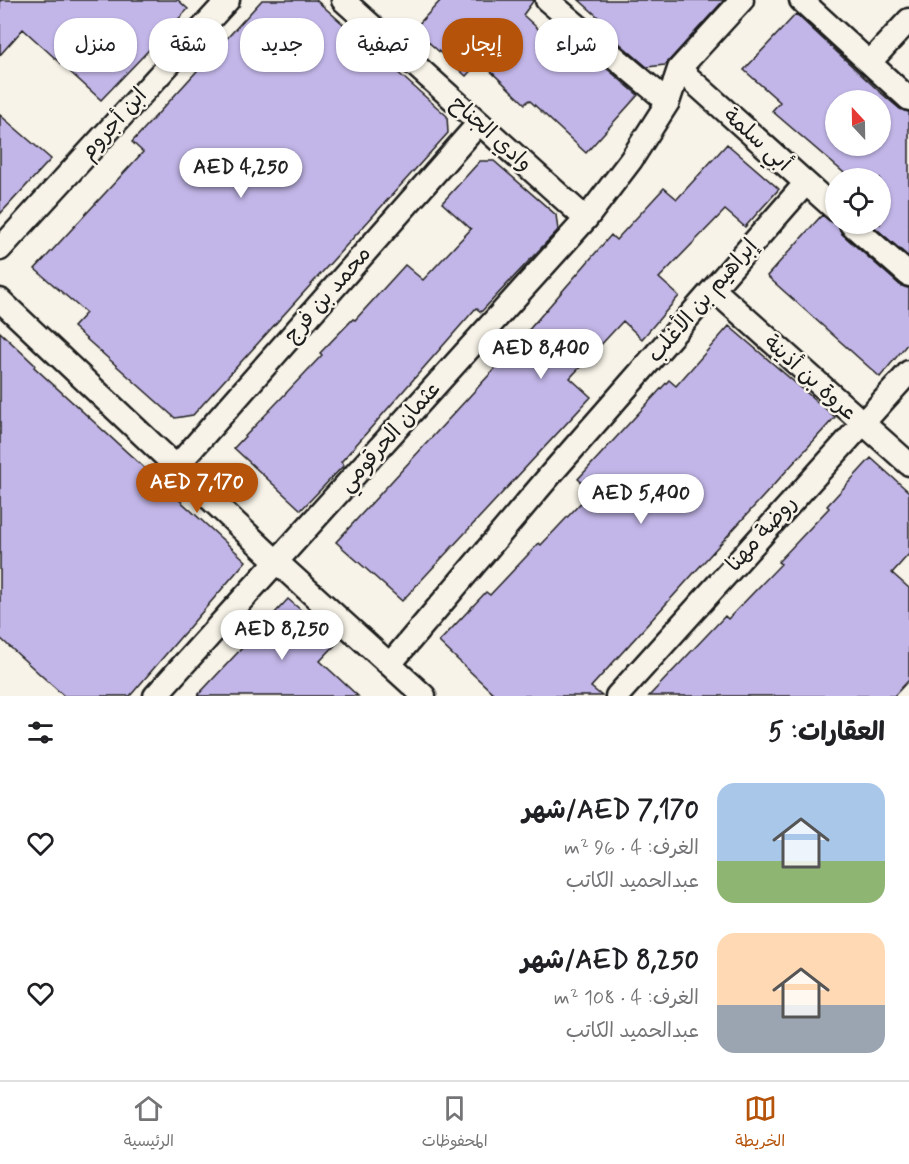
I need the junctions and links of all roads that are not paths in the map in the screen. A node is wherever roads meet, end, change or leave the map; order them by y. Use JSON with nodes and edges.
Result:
{"nodes":[{"id":1,"x":228,"y":0,"type":"edge"},
{"id":2,"x":343,"y":0,"type":"edge"},
{"id":3,"x":742,"y":0,"type":"edge"},
{"id":4,"x":801,"y":0,"type":"edge"},
{"id":5,"x":554,"y":2,"type":"edge"},
{"id":6,"x":909,"y":20,"type":"edge"},
{"id":7,"x":870,"y":62,"type":"junction"},
{"id":8,"x":679,"y":69,"type":"junction"},
{"id":9,"x":909,"y":99,"type":"edge"},
{"id":10,"x":668,"y":102,"type":"junction"},
{"id":11,"x":479,"y":123,"type":"junction"},
{"id":12,"x":805,"y":184,"type":"junction"},
{"id":13,"x":825,"y":201,"type":"edge"},
{"id":14,"x":586,"y":219,"type":"junction"},
{"id":15,"x":862,"y":234,"type":"edge"},
{"id":16,"x":0,"y":249,"type":"edge"},
{"id":17,"x":909,"y":275,"type":"edge"},
{"id":18,"x":712,"y":289,"type":"junction"},
{"id":19,"x":0,"y":300,"type":"edge"},
{"id":20,"x":909,"y":372,"type":"edge"},
{"id":21,"x":861,"y":424,"type":"junction"},
{"id":22,"x":909,"y":464,"type":"edge"},
{"id":23,"x":177,"y":466,"type":"junction"},
{"id":24,"x":277,"y":562,"type":"junction"},
{"id":25,"x":390,"y":664,"type":"junction"},
{"id":26,"x":155,"y":696,"type":"edge"},
{"id":27,"x":424,"y":696,"type":"edge"},
{"id":28,"x":617,"y":696,"type":"edge"}],
"edges":[{"from":1,"to":16,"type":"street","name":"ابن أجروم"},
{"from":2,"to":11,"type":"street","name":"وادي الجناح"},
{"from":3,"to":8,"type":"street","name":"عثمان الحرقومي"},
{"from":4,"to":7,"type":"street"},
{"from":5,"to":10,"type":"street"},
{"from":6,"to":7,"type":"street"},
{"from":7,"to":9,"type":"street"},
{"from":8,"to":10,"type":"street","name":"عثمان الحرقومي"},
{"from":8,"to":12,"type":"street","name":"أبي سلمة"},
{"from":10,"to":14,"type":"street","name":"عثمان الحرقومي"},
{"from":11,"to":14,"type":"street","name":"وادي الجناح"},
{"from":11,"to":23,"type":"street","name":"محمد بن فرج"},
{"from":12,"to":13,"type":"street","name":"أبي سلمة"},
{"from":12,"to":18,"type":"street","name":"إبراهيم بن الأغلب"},
{"from":14,"to":24,"type":"street","name":"عثمان الحرقومي"},
{"from":15,"to":17,"type":"street"},
{"from":18,"to":21,"type":"street","name":"عروة بن أذينة"},
{"from":18,"to":25,"type":"street","name":"إبراهيم بن الأغلب"},
{"from":19,"to":23,"type":"street"},
{"from":20,"to":21,"type":"street","name":"روضة مهنا"},
{"from":21,"to":22,"type":"street","name":"عروة بن أذينة"},
{"from":21,"to":28,"type":"street","name":"روضة مهنا"},
{"from":23,"to":24,"type":"street"},
{"from":24,"to":25,"type":"street"},
{"from":24,"to":26,"type":"street","name":"عثمان الحرقومي"},
{"from":25,"to":27,"type":"street"}]}
